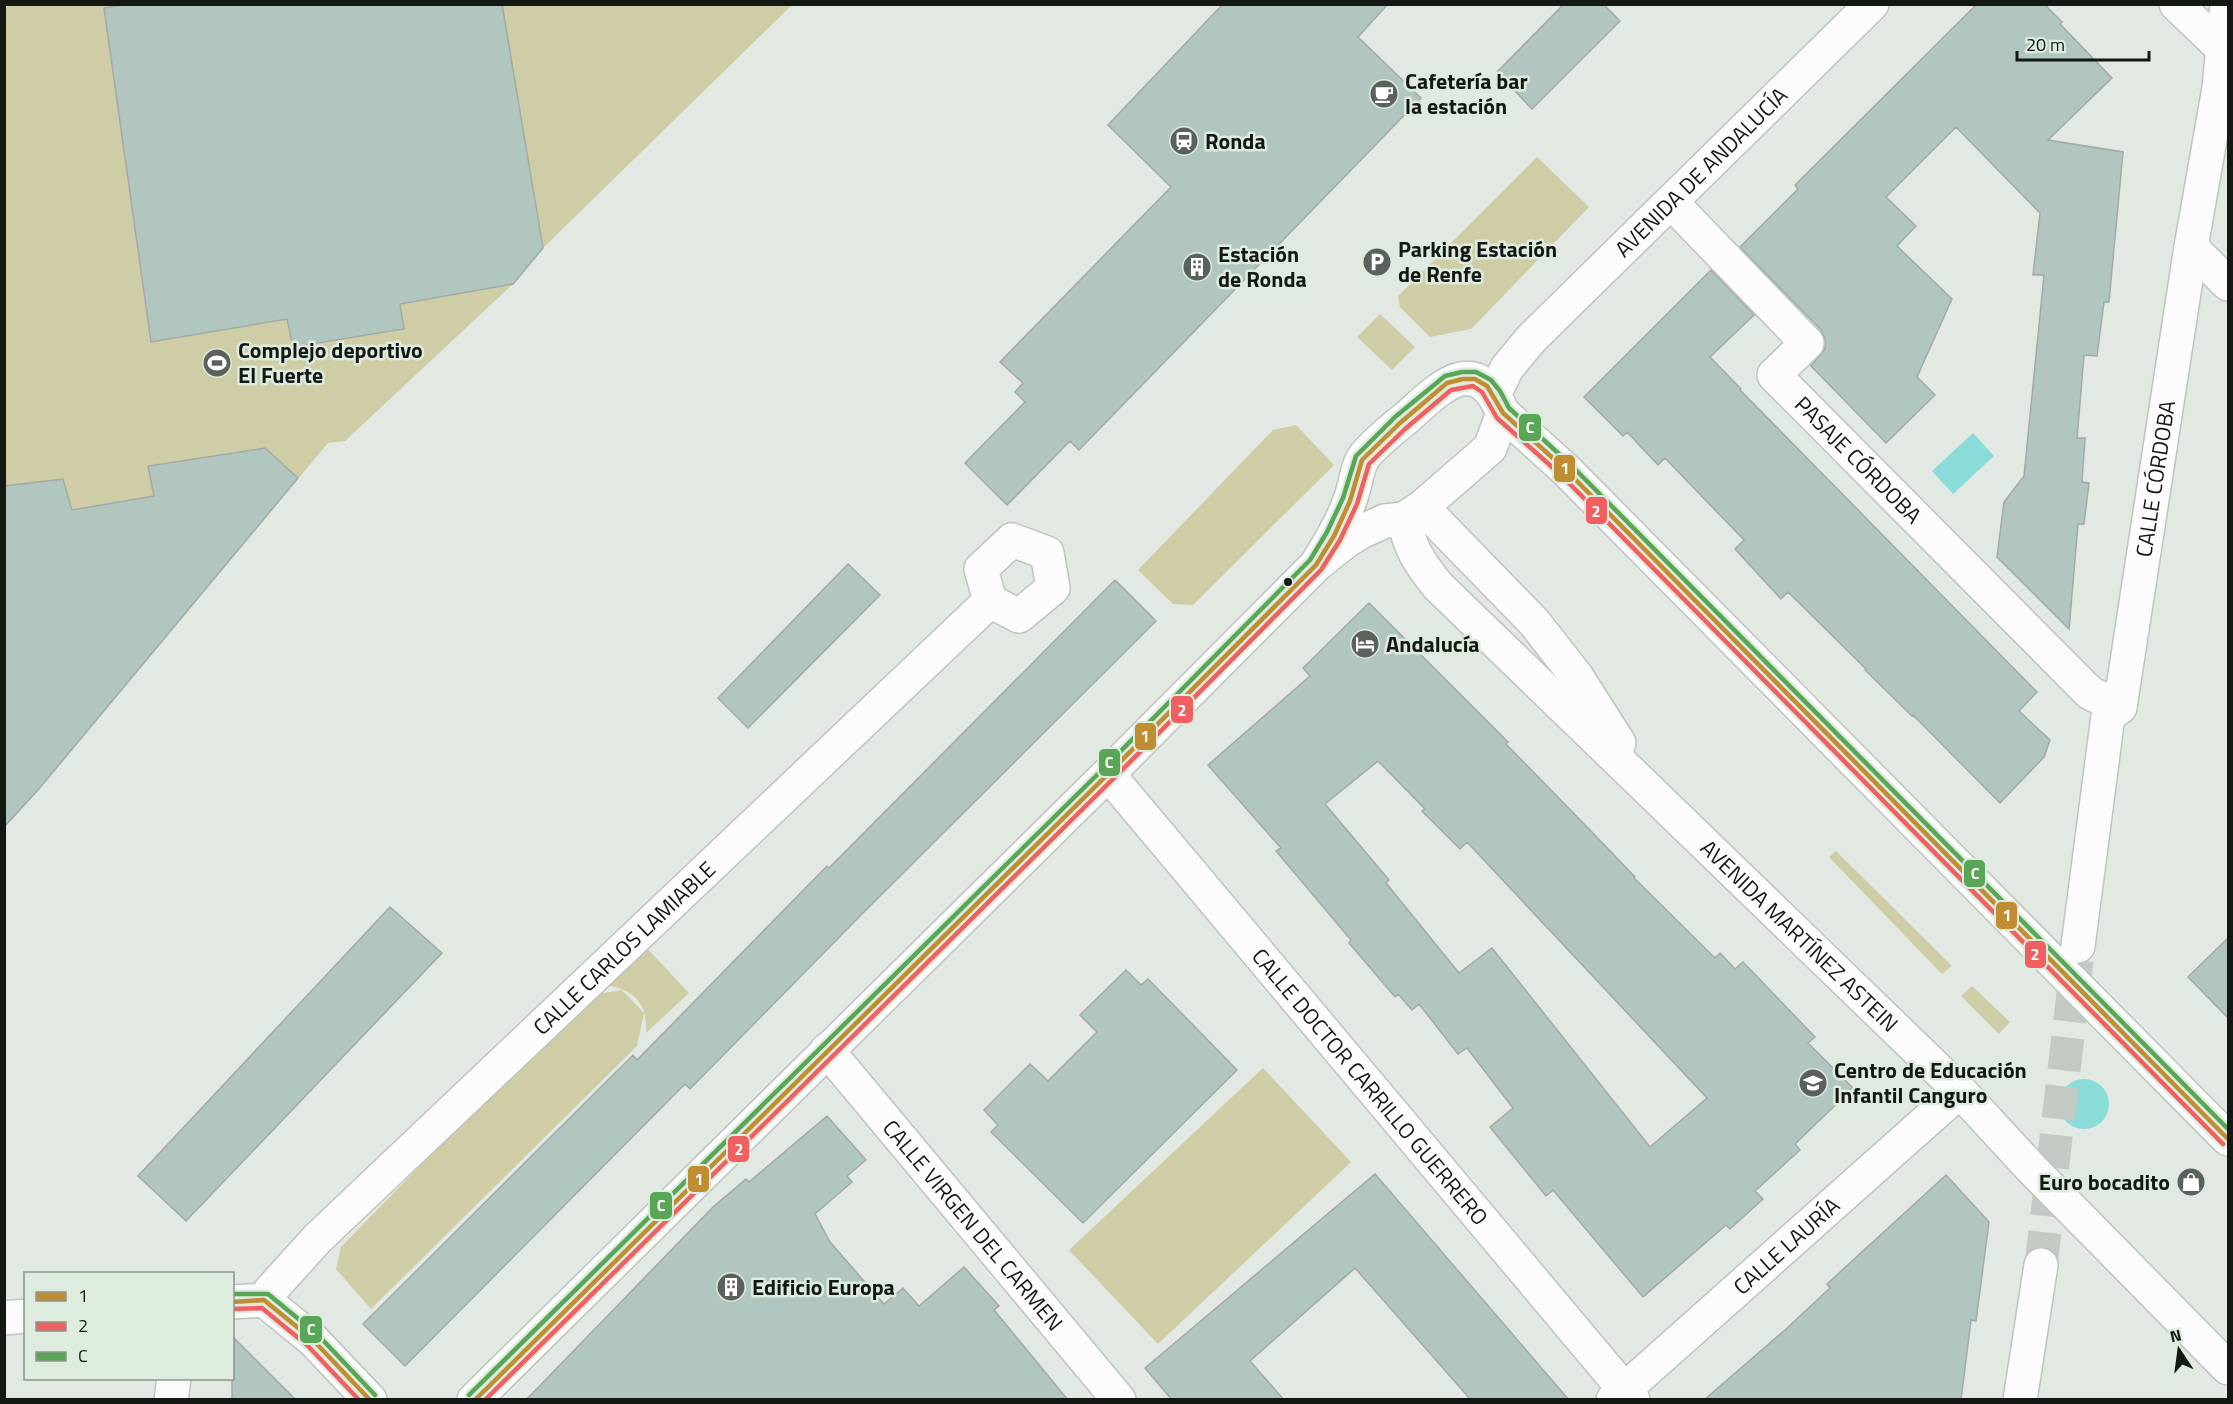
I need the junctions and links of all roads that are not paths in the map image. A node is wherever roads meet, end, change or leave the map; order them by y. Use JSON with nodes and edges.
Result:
{"nodes":[{"id":1,"x":1872,"y":4,"type":"edge"},
{"id":2,"x":2176,"y":4,"type":"edge"},
{"id":3,"x":2228,"y":4,"type":"edge"},
{"id":4,"x":2226,"y":49,"type":"edge"},
{"id":5,"x":1672,"y":203,"type":"junction"},
{"id":6,"x":2192,"y":247,"type":"junction"},
{"id":7,"x":2229,"y":284,"type":"edge"},
{"id":8,"x":1531,"y":339,"type":"junction"},
{"id":9,"x":1463,"y":379,"type":"junction"},
{"id":10,"x":1498,"y":404,"type":"junction"},
{"id":11,"x":1356,"y":481,"type":"junction"},
{"id":12,"x":1404,"y":516,"type":"junction"},
{"id":13,"x":1316,"y":565,"type":"junction"},
{"id":14,"x":990,"y":601,"type":"dead end"},
{"id":15,"x":2120,"y":707,"type":"junction"},
{"id":16,"x":1108,"y":774,"type":"junction"},
{"id":17,"x":1648,"y":787,"type":"junction"},
{"id":18,"x":2078,"y":946,"type":"tunnel mouth"},
{"id":19,"x":827,"y":1050,"type":"junction"},
{"id":20,"x":1960,"y":1091,"type":"junction"},
{"id":21,"x":2229,"y":1138,"type":"edge"},
{"id":22,"x":2041,"y":1265,"type":"tunnel mouth"},
{"id":23,"x":264,"y":1300,"type":"junction"},
{"id":24,"x":234,"y":1302,"type":"edge"},
{"id":25,"x":24,"y":1316,"type":"edge"},
{"id":26,"x":4,"y":1318,"type":"edge"},
{"id":27,"x":2229,"y":1368,"type":"edge"},
{"id":28,"x":174,"y":1380,"type":"edge"},
{"id":29,"x":1623,"y":1396,"type":"edge"},
{"id":30,"x":171,"y":1400,"type":"edge"},
{"id":31,"x":370,"y":1400,"type":"edge"},
{"id":32,"x":474,"y":1400,"type":"edge"},
{"id":33,"x":1119,"y":1400,"type":"edge"},
{"id":34,"x":2020,"y":1400,"type":"edge"}],
"edges":[{"from":1,"to":5,"type":"street","name":"AVENIDA DE ANDALUCÍA"},
{"from":2,"to":4,"type":"street"},
{"from":3,"to":4,"type":"street","name":"CALLE CÓRDOBA"},
{"from":4,"to":6,"type":"street","name":"CALLE CÓRDOBA"},
{"from":5,"to":8,"type":"street","name":"AVENIDA DE ANDALUCÍA"},
{"from":5,"to":15,"type":"street","name":"PASAJE CÓRDOBA"},
{"from":6,"to":7,"type":"street"},
{"from":6,"to":15,"type":"street","name":"CALLE CÓRDOBA"},
{"from":8,"to":9,"type":"street","name":"AVENIDA DE ANDALUCÍA"},
{"from":8,"to":10,"type":"street","name":"AVENIDA DE ANDALUCÍA"},
{"from":9,"to":10,"type":"street"},
{"from":9,"to":11,"type":"street","name":"AVENIDA DE ANDALUCÍA"},
{"from":10,"to":12,"type":"street","name":"AVENIDA DE ANDALUCÍA"},
{"from":10,"to":21,"type":"street"},
{"from":11,"to":12,"type":"street"},
{"from":11,"to":13,"type":"street","name":"AVENIDA DE ANDALUCÍA"},
{"from":12,"to":13,"type":"street","name":"AVENIDA DE ANDALUCÍA"},
{"from":12,"to":17,"type":"street","name":"AVENIDA MARTÍNEZ ASTEIN"},
{"from":12,"to":17,"type":"street","name":"AVENIDA MARTÍNEZ ASTEIN"},
{"from":13,"to":16,"type":"street","name":"AVENIDA DE ANDALUCÍA"},
{"from":14,"to":23,"type":"street","name":"CALLE CARLOS LAMIABLE"},
{"from":15,"to":18,"type":"street","name":"CALLE CÓRDOBA"},
{"from":16,"to":19,"type":"street","name":"AVENIDA DE ANDALUCÍA"},
{"from":16,"to":29,"type":"street","name":"CALLE DOCTOR CARRILLO GUERRERO"},
{"from":17,"to":20,"type":"street","name":"AVENIDA MARTÍNEZ ASTEIN"},
{"from":19,"to":32,"type":"street","name":"AVENIDA DE ANDALUCÍA"},
{"from":19,"to":33,"type":"street","name":"CALLE VIRGEN DEL CARMEN"},
{"from":20,"to":27,"type":"street","name":"AVENIDA MARTÍNEZ ASTEIN"},
{"from":20,"to":29,"type":"street","name":"CALLE LAURÍA"},
{"from":22,"to":34,"type":"street"},
{"from":23,"to":24,"type":"street"},
{"from":23,"to":31,"type":"street"},
{"from":25,"to":26,"type":"street"},
{"from":28,"to":30,"type":"street"}]}
